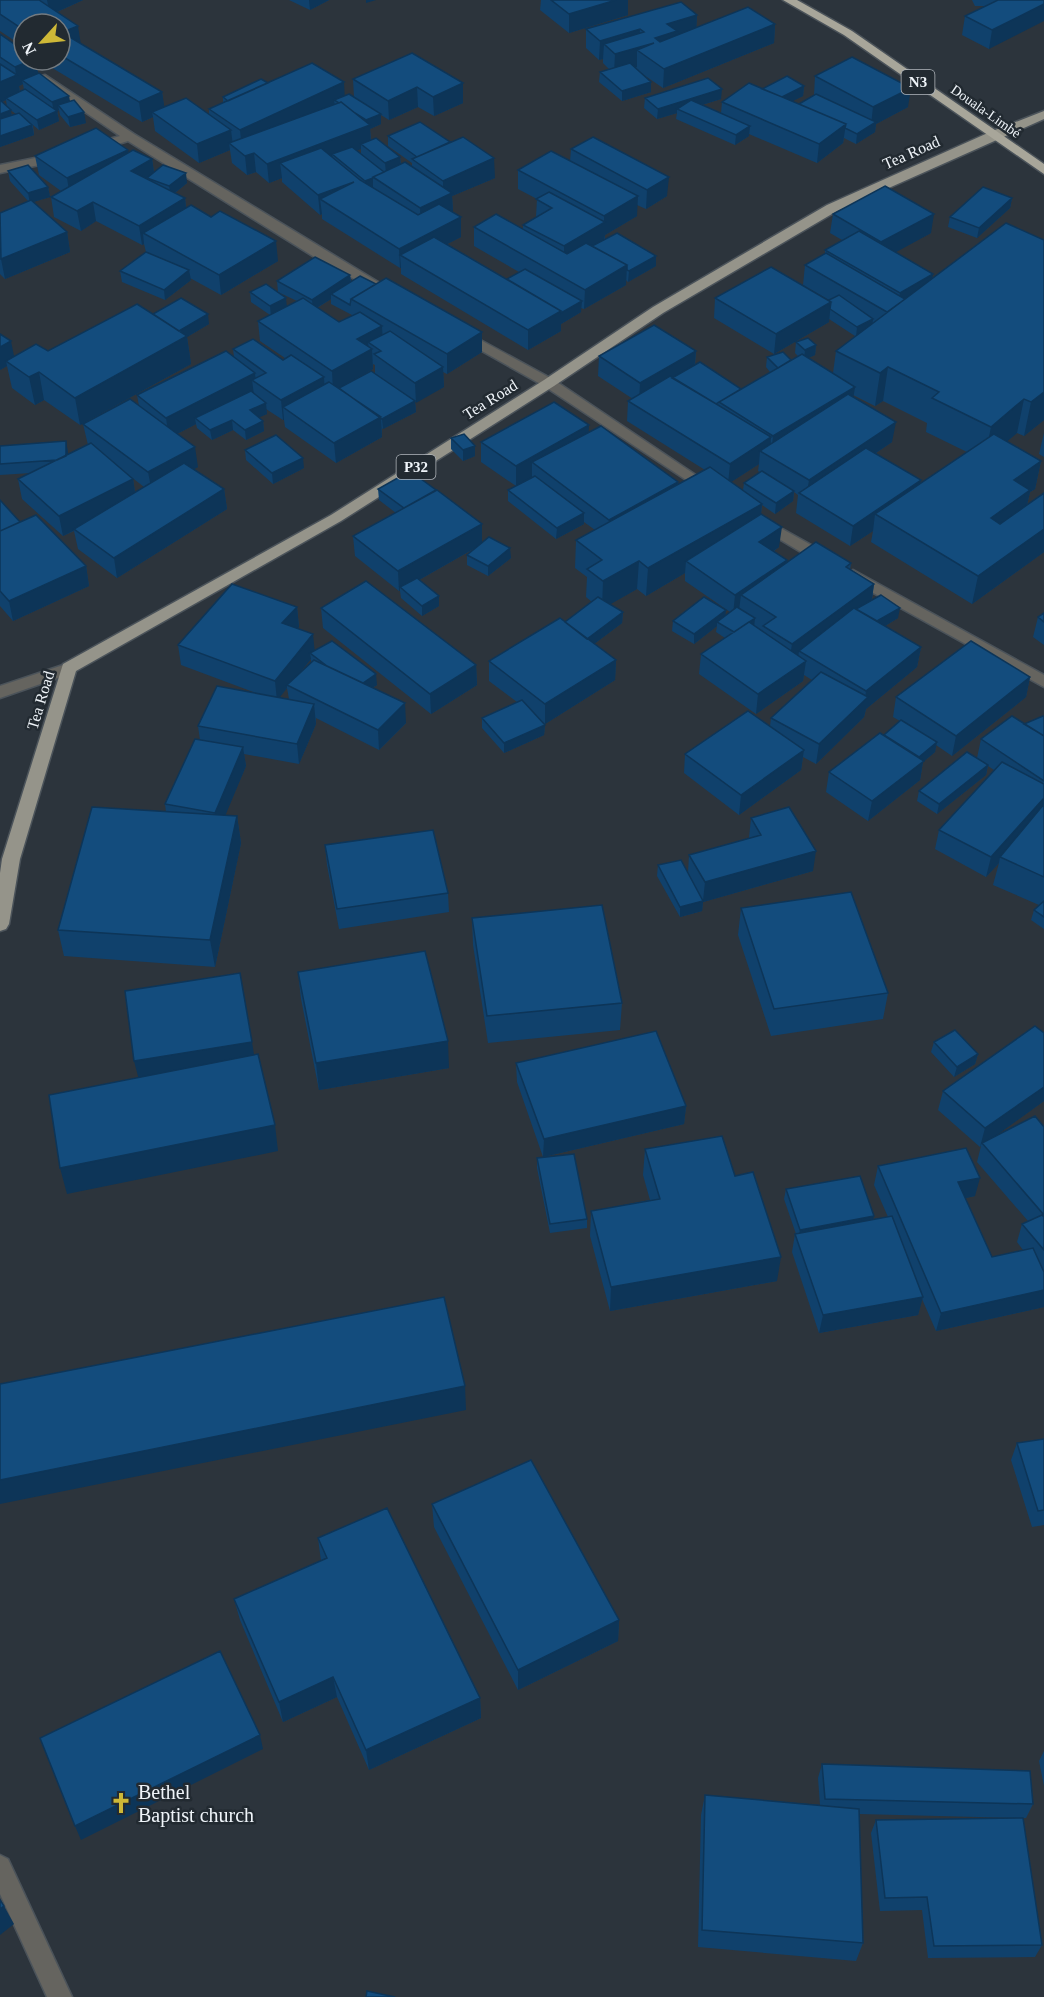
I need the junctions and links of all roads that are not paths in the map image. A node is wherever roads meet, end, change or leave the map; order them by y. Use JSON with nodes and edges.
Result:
{"nodes":[{"id":1,"x":789,"y":0,"type":"edge"},
{"id":2,"x":37,"y":73,"type":"edge"},
{"id":3,"x":1044,"y":115,"type":"edge"},
{"id":4,"x":994,"y":135,"type":"junction"},
{"id":5,"x":130,"y":137,"type":"junction"},
{"id":6,"x":0,"y":169,"type":"edge"},
{"id":7,"x":1044,"y":170,"type":"edge"},
{"id":8,"x":394,"y":296,"type":"edge"},
{"id":9,"x":446,"y":325,"type":"edge"},
{"id":10,"x":549,"y":383,"type":"junction"},
{"id":11,"x":727,"y":501,"type":"edge"},
{"id":12,"x":747,"y":514,"type":"edge"},
{"id":13,"x":69,"y":668,"type":"junction"},
{"id":14,"x":1044,"y":682,"type":"edge"},
{"id":15,"x":0,"y":692,"type":"edge"},
{"id":16,"x":0,"y":924,"type":"edge"},
{"id":17,"x":0,"y":1867,"type":"edge"},
{"id":18,"x":60,"y":1997,"type":"edge"}],
"edges":[{"from":1,"to":4,"type":"highway","name":"Douala-Limbé","number":"N3"},
{"from":2,"to":5,"type":"street"},
{"from":3,"to":4,"type":"main road","name":"Tea Road","number":"P32"},
{"from":4,"to":7,"type":"highway","name":"Douala-Limbé","number":"N3"},
{"from":4,"to":10,"type":"main road","name":"Tea Road","number":"P32"},
{"from":5,"to":6,"type":"street"},
{"from":5,"to":8,"type":"street"},
{"from":9,"to":10,"type":"street"},
{"from":10,"to":11,"type":"street"},
{"from":10,"to":13,"type":"main road","name":"Tea Road","number":"P32"},
{"from":12,"to":14,"type":"street"},
{"from":13,"to":15,"type":"street"},
{"from":13,"to":16,"type":"main road","name":"Tea Road"},
{"from":17,"to":18,"type":"street"}]}
